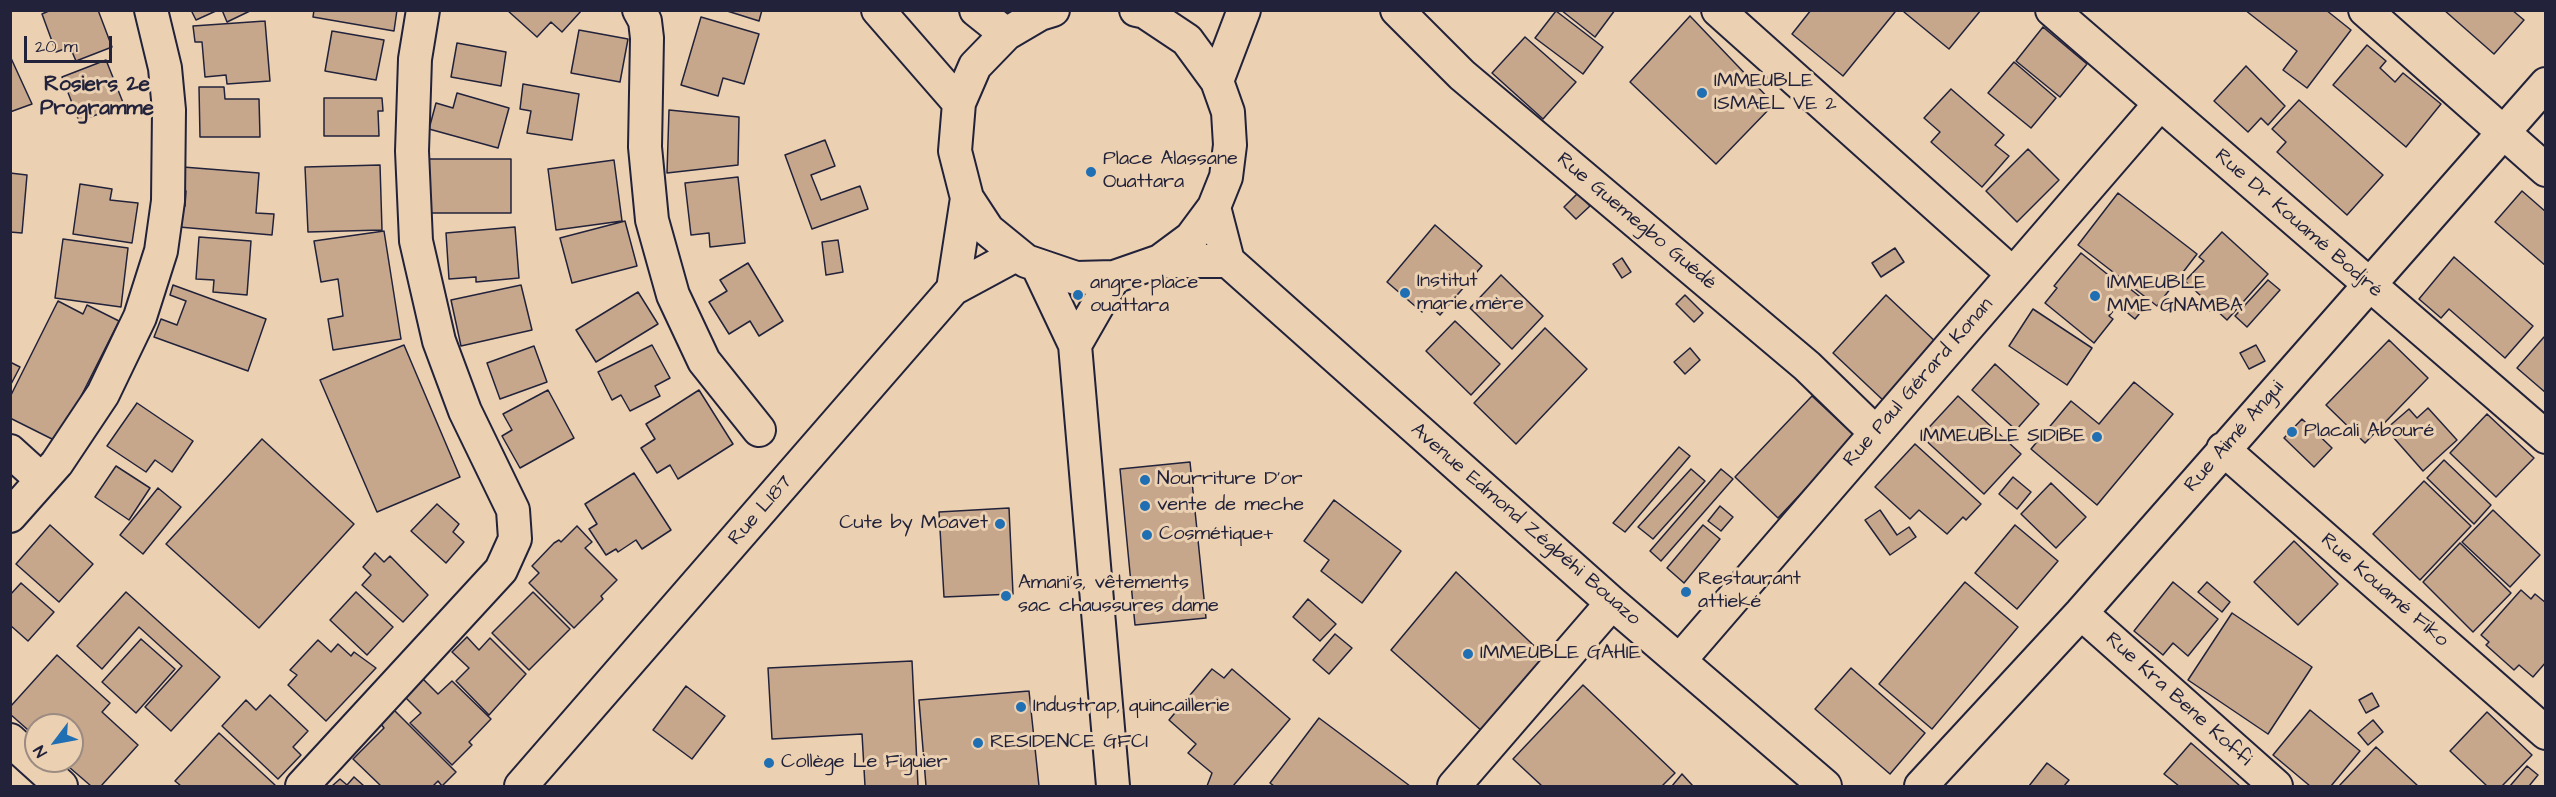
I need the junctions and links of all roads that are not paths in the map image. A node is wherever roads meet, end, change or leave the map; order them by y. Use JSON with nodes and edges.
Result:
{"nodes":[{"id":1,"x":150,"y":10,"type":"edge"},
{"id":2,"x":423,"y":10,"type":"edge"},
{"id":3,"x":639,"y":10,"type":"edge"},
{"id":4,"x":878,"y":10,"type":"edge"},
{"id":5,"x":976,"y":10,"type":"edge"},
{"id":6,"x":1053,"y":10,"type":"edge"},
{"id":7,"x":1244,"y":10,"type":"edge"},
{"id":8,"x":1397,"y":10,"type":"edge"},
{"id":9,"x":1718,"y":10,"type":"edge"},
{"id":10,"x":2052,"y":10,"type":"edge"},
{"id":11,"x":2365,"y":10,"type":"edge"},
{"id":12,"x":1143,"y":11,"type":"edge"},
{"id":13,"x":1006,"y":34,"type":"junction"},
{"id":14,"x":1217,"y":81,"type":"junction"},
{"id":15,"x":2546,"y":84,"type":"edge"},
{"id":16,"x":959,"y":103,"type":"junction"},
{"id":17,"x":2159,"y":105,"type":"junction"},
{"id":18,"x":2503,"y":133,"type":"junction"},
{"id":19,"x":2546,"y":170,"type":"edge"},
{"id":20,"x":967,"y":198,"type":"junction"},
{"id":21,"x":1214,"y":207,"type":"junction"},
{"id":22,"x":1027,"y":261,"type":"junction"},
{"id":23,"x":1160,"y":261,"type":"junction"},
{"id":24,"x":1228,"y":261,"type":"junction"},
{"id":25,"x":2013,"y":274,"type":"junction"},
{"id":26,"x":1114,"y":277,"type":"junction"},
{"id":27,"x":2369,"y":285,"type":"junction"},
{"id":28,"x":953,"y":288,"type":"junction"},
{"id":29,"x":1075,"y":345,"type":"junction"},
{"id":30,"x":759,"y":430,"type":"dead end"},
{"id":31,"x":1876,"y":433,"type":"junction"},
{"id":32,"x":2546,"y":437,"type":"edge"},
{"id":33,"x":2223,"y":449,"type":"junction"},
{"id":34,"x":10,"y":451,"type":"edge"},
{"id":35,"x":42,"y":480,"type":"junction"},
{"id":36,"x":10,"y":516,"type":"edge"},
{"id":37,"x":1612,"y":603,"type":"junction"},
{"id":38,"x":2081,"y":613,"type":"junction"},
{"id":39,"x":1680,"y":660,"type":"junction"},
{"id":40,"x":2546,"y":733,"type":"edge"},
{"id":41,"x":10,"y":740,"type":"edge"},
{"id":42,"x":61,"y":786,"type":"edge"},
{"id":43,"x":302,"y":786,"type":"edge"},
{"id":44,"x":521,"y":786,"type":"edge"},
{"id":45,"x":1113,"y":786,"type":"edge"},
{"id":46,"x":1454,"y":786,"type":"edge"},
{"id":47,"x":1825,"y":786,"type":"edge"},
{"id":48,"x":1921,"y":786,"type":"edge"},
{"id":49,"x":2276,"y":786,"type":"edge"}],
"edges":[{"from":1,"to":35,"type":"street"},
{"from":2,"to":43,"type":"street"},
{"from":3,"to":30,"type":"street"},
{"from":4,"to":16,"type":"street"},
{"from":5,"to":13,"type":"street"},
{"from":6,"to":13,"type":"street"},
{"from":7,"to":14,"type":"street"},
{"from":8,"to":31,"type":"street","name":"Rue Guemegbo Guédé"},
{"from":9,"to":25,"type":"street"},
{"from":10,"to":17,"type":"street","name":"Rue Dr Kouamé Bodjré"},
{"from":11,"to":18,"type":"street"},
{"from":12,"to":14,"type":"street"},
{"from":13,"to":16,"type":"street"},
{"from":14,"to":21,"type":"street"},
{"from":15,"to":18,"type":"street","name":"Rue Aimé Angui"},
{"from":16,"to":20,"type":"street"},
{"from":17,"to":25,"type":"street","name":"Rue Paul Gérard Konan"},
{"from":17,"to":27,"type":"street","name":"Rue Dr Kouamé Bodjré"},
{"from":18,"to":19,"type":"street"},
{"from":18,"to":27,"type":"street","name":"Rue Aimé Angui"},
{"from":20,"to":22,"type":"street"},
{"from":20,"to":28,"type":"street"},
{"from":21,"to":23,"type":"street"},
{"from":21,"to":24,"type":"street"},
{"from":22,"to":26,"type":"street"},
{"from":22,"to":28,"type":"street","name":"Rue L187"},
{"from":22,"to":29,"type":"street"},
{"from":23,"to":24,"type":"street"},
{"from":23,"to":26,"type":"street"},
{"from":24,"to":37,"type":"street","name":"Avenue Edmond Zégbéhi Bouazo"},
{"from":25,"to":31,"type":"street","name":"Rue Paul Gérard Konan"},
{"from":26,"to":29,"type":"street"},
{"from":27,"to":32,"type":"street","name":"Rue Dr Kouamé Bodjré"},
{"from":27,"to":33,"type":"street","name":"Rue Aimé Angui"},
{"from":28,"to":44,"type":"street","name":"Rue L187"},
{"from":29,"to":45,"type":"street"},
{"from":31,"to":39,"type":"street","name":"Rue Paul Gérard Konan"},
{"from":33,"to":38,"type":"street","name":"Rue Aimé Angui"},
{"from":33,"to":40,"type":"street","name":"Rue Kouamé Fiko"},
{"from":34,"to":35,"type":"street"},
{"from":35,"to":36,"type":"street"},
{"from":37,"to":39,"type":"street","name":"Avenue Edmond Zégbéhi Bouazo"},
{"from":37,"to":46,"type":"street"},
{"from":38,"to":48,"type":"street","name":"Rue Aimé Angui"},
{"from":38,"to":49,"type":"street","name":"Rue Kra Bene Koffi"},
{"from":39,"to":47,"type":"street","name":"Avenue Edmond Zégbéhi Bouazo"},
{"from":41,"to":42,"type":"street"}]}
